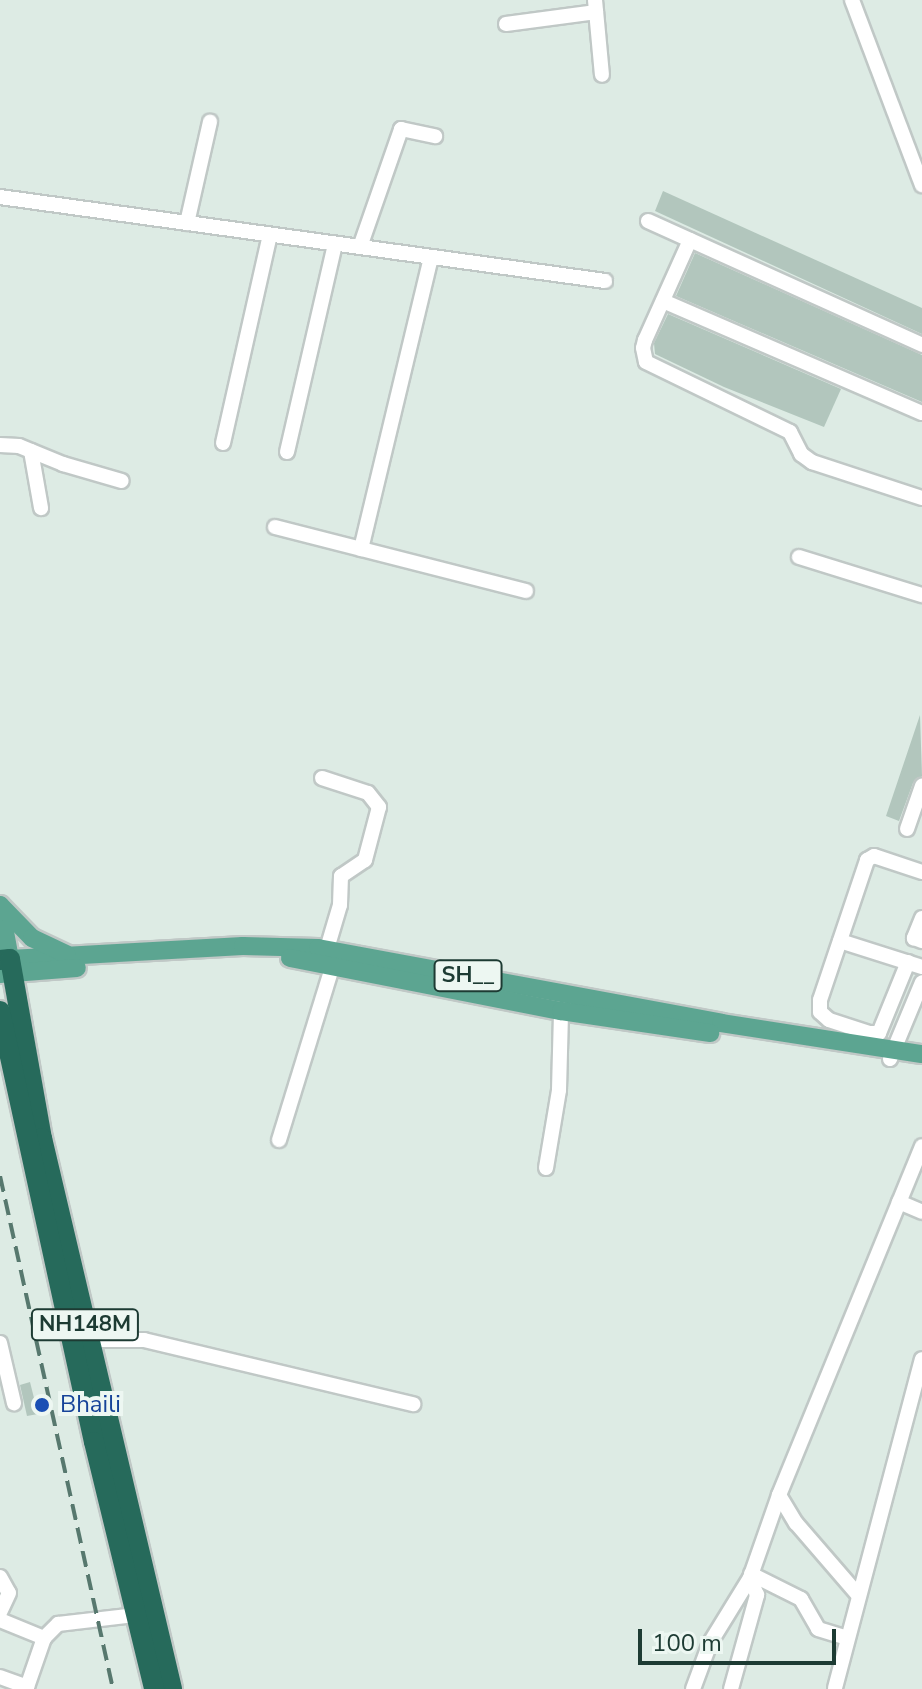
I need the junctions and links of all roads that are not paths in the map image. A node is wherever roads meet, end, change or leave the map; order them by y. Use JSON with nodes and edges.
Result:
{"nodes":[{"id":1,"x":852,"y":0,"type":"edge"},
{"id":2,"x":596,"y":6,"type":"edge"},
{"id":3,"x":506,"y":24,"type":"dead end"},
{"id":4,"x":602,"y":75,"type":"dead end"},
{"id":5,"x":210,"y":122,"type":"dead end"},
{"id":6,"x":435,"y":136,"type":"dead end"},
{"id":7,"x":922,"y":185,"type":"edge"},
{"id":8,"x":0,"y":197,"type":"edge"},
{"id":9,"x":648,"y":221,"type":"dead end"},
{"id":10,"x":187,"y":223,"type":"junction"},
{"id":11,"x":270,"y":235,"type":"junction"},
{"id":12,"x":690,"y":240,"type":"junction"},
{"id":13,"x":335,"y":244,"type":"junction"},
{"id":14,"x":360,"y":247,"type":"junction"},
{"id":15,"x":431,"y":257,"type":"junction"},
{"id":16,"x":605,"y":281,"type":"dead end"},
{"id":17,"x":663,"y":301,"type":"junction"},
{"id":18,"x":922,"y":345,"type":"edge"},
{"id":19,"x":922,"y":413,"type":"edge"},
{"id":20,"x":223,"y":443,"type":"dead end"},
{"id":21,"x":0,"y":445,"type":"edge"},
{"id":22,"x":31,"y":451,"type":"junction"},
{"id":23,"x":287,"y":452,"type":"dead end"},
{"id":24,"x":122,"y":481,"type":"dead end"},
{"id":25,"x":922,"y":498,"type":"edge"},
{"id":26,"x":41,"y":508,"type":"dead end"},
{"id":27,"x":275,"y":527,"type":"dead end"},
{"id":28,"x":361,"y":549,"type":"junction"},
{"id":29,"x":799,"y":557,"type":"dead end"},
{"id":30,"x":526,"y":591,"type":"dead end"},
{"id":31,"x":922,"y":595,"type":"edge"},
{"id":32,"x":322,"y":778,"type":"dead end"},
{"id":33,"x":922,"y":786,"type":"edge"},
{"id":34,"x":907,"y":829,"type":"dead end"},
{"id":35,"x":922,"y":872,"type":"edge"},
{"id":36,"x":0,"y":905,"type":"edge"},
{"id":37,"x":922,"y":918,"type":"edge"},
{"id":38,"x":840,"y":941,"type":"junction"},
{"id":39,"x":922,"y":941,"type":"edge"},
{"id":40,"x":71,"y":956,"type":"junction"},
{"id":41,"x":330,"y":963,"type":"junction"},
{"id":42,"x":915,"y":964,"type":"edge"},
{"id":43,"x":5,"y":967,"type":"edge"},
{"id":44,"x":922,"y":982,"type":"edge"},
{"id":45,"x":0,"y":1011,"type":"edge"},
{"id":46,"x":561,"y":1011,"type":"junction"},
{"id":47,"x":892,"y":1054,"type":"junction"},
{"id":48,"x":922,"y":1054,"type":"edge"},
{"id":49,"x":922,"y":1066,"type":"edge"},
{"id":50,"x":279,"y":1140,"type":"dead end"},
{"id":51,"x":922,"y":1146,"type":"edge"},
{"id":52,"x":546,"y":1168,"type":"dead end"},
{"id":53,"x":899,"y":1202,"type":"junction"},
{"id":54,"x":922,"y":1212,"type":"edge"},
{"id":55,"x":88,"y":1340,"type":"junction"},
{"id":56,"x":0,"y":1343,"type":"edge"},
{"id":57,"x":922,"y":1359,"type":"edge"},
{"id":58,"x":14,"y":1403,"type":"dead end"},
{"id":59,"x":413,"y":1404,"type":"dead end"},
{"id":60,"x":779,"y":1495,"type":"junction"},
{"id":61,"x":751,"y":1576,"type":"junction"},
{"id":62,"x":0,"y":1577,"type":"edge"},
{"id":63,"x":859,"y":1596,"type":"junction"},
{"id":64,"x":0,"y":1612,"type":"edge"},
{"id":65,"x":136,"y":1615,"type":"junction"},
{"id":66,"x":0,"y":1620,"type":"edge"},
{"id":67,"x":44,"y":1638,"type":"junction"},
{"id":68,"x":847,"y":1638,"type":"junction"},
{"id":69,"x":0,"y":1677,"type":"edge"},
{"id":70,"x":27,"y":1688,"type":"edge"},
{"id":71,"x":835,"y":1688,"type":"edge"},
{"id":72,"x":154,"y":1689,"type":"edge"},
{"id":73,"x":172,"y":1689,"type":"edge"},
{"id":74,"x":693,"y":1689,"type":"edge"},
{"id":75,"x":731,"y":1689,"type":"edge"}],
"edges":[{"from":1,"to":7,"type":"street"},
{"from":2,"to":3,"type":"street"},
{"from":2,"to":4,"type":"street"},
{"from":5,"to":10,"type":"street"},
{"from":6,"to":14,"type":"street"},
{"from":8,"to":10,"type":"street"},
{"from":9,"to":12,"type":"street"},
{"from":10,"to":11,"type":"street"},
{"from":11,"to":13,"type":"street"},
{"from":11,"to":20,"type":"street"},
{"from":12,"to":17,"type":"street"},
{"from":12,"to":18,"type":"street"},
{"from":13,"to":14,"type":"street"},
{"from":13,"to":23,"type":"street"},
{"from":14,"to":15,"type":"street"},
{"from":15,"to":16,"type":"street"},
{"from":15,"to":28,"type":"street"},
{"from":17,"to":19,"type":"street"},
{"from":17,"to":25,"type":"street"},
{"from":21,"to":22,"type":"street"},
{"from":22,"to":24,"type":"street"},
{"from":22,"to":26,"type":"street"},
{"from":27,"to":28,"type":"street"},
{"from":28,"to":30,"type":"street"},
{"from":29,"to":31,"type":"street"},
{"from":32,"to":41,"type":"street"},
{"from":33,"to":34,"type":"street"},
{"from":35,"to":38,"type":"street"},
{"from":36,"to":40,"type":"main road"},
{"from":36,"to":43,"type":"main road"},
{"from":37,"to":39,"type":"street"},
{"from":38,"to":42,"type":"street"},
{"from":38,"to":42,"type":"street"},
{"from":40,"to":41,"type":"main road","number":"SH__"},
{"from":40,"to":43,"type":"main road","number":"SH__"},
{"from":41,"to":43,"type":"main road","number":"SH__"},
{"from":41,"to":46,"type":"main road","number":"SH__"},
{"from":41,"to":47,"type":"main road","number":"SH__"},
{"from":41,"to":50,"type":"street"},
{"from":43,"to":55,"type":"highway","number":"NH148M"},
{"from":44,"to":47,"type":"street"},
{"from":45,"to":65,"type":"highway","number":"NH148M"},
{"from":46,"to":47,"type":"main road","number":"SH__"},
{"from":46,"to":52,"type":"street"},
{"from":47,"to":48,"type":"main road","number":"SH__"},
{"from":47,"to":49,"type":"main road","number":"SH__"},
{"from":51,"to":53,"type":"street"},
{"from":53,"to":54,"type":"street"},
{"from":53,"to":60,"type":"street"},
{"from":55,"to":59,"type":"street"},
{"from":55,"to":73,"type":"highway","number":"NH148M"},
{"from":56,"to":58,"type":"street"},
{"from":57,"to":63,"type":"street"},
{"from":60,"to":61,"type":"street"},
{"from":60,"to":63,"type":"street"},
{"from":61,"to":68,"type":"street"},
{"from":61,"to":74,"type":"street"},
{"from":61,"to":75,"type":"street"},
{"from":62,"to":64,"type":"street"},
{"from":63,"to":68,"type":"street"},
{"from":65,"to":67,"type":"street"},
{"from":65,"to":72,"type":"highway","number":"NH148M"},
{"from":66,"to":67,"type":"street"},
{"from":67,"to":70,"type":"street"},
{"from":68,"to":71,"type":"street"},
{"from":69,"to":70,"type":"street"}]}
